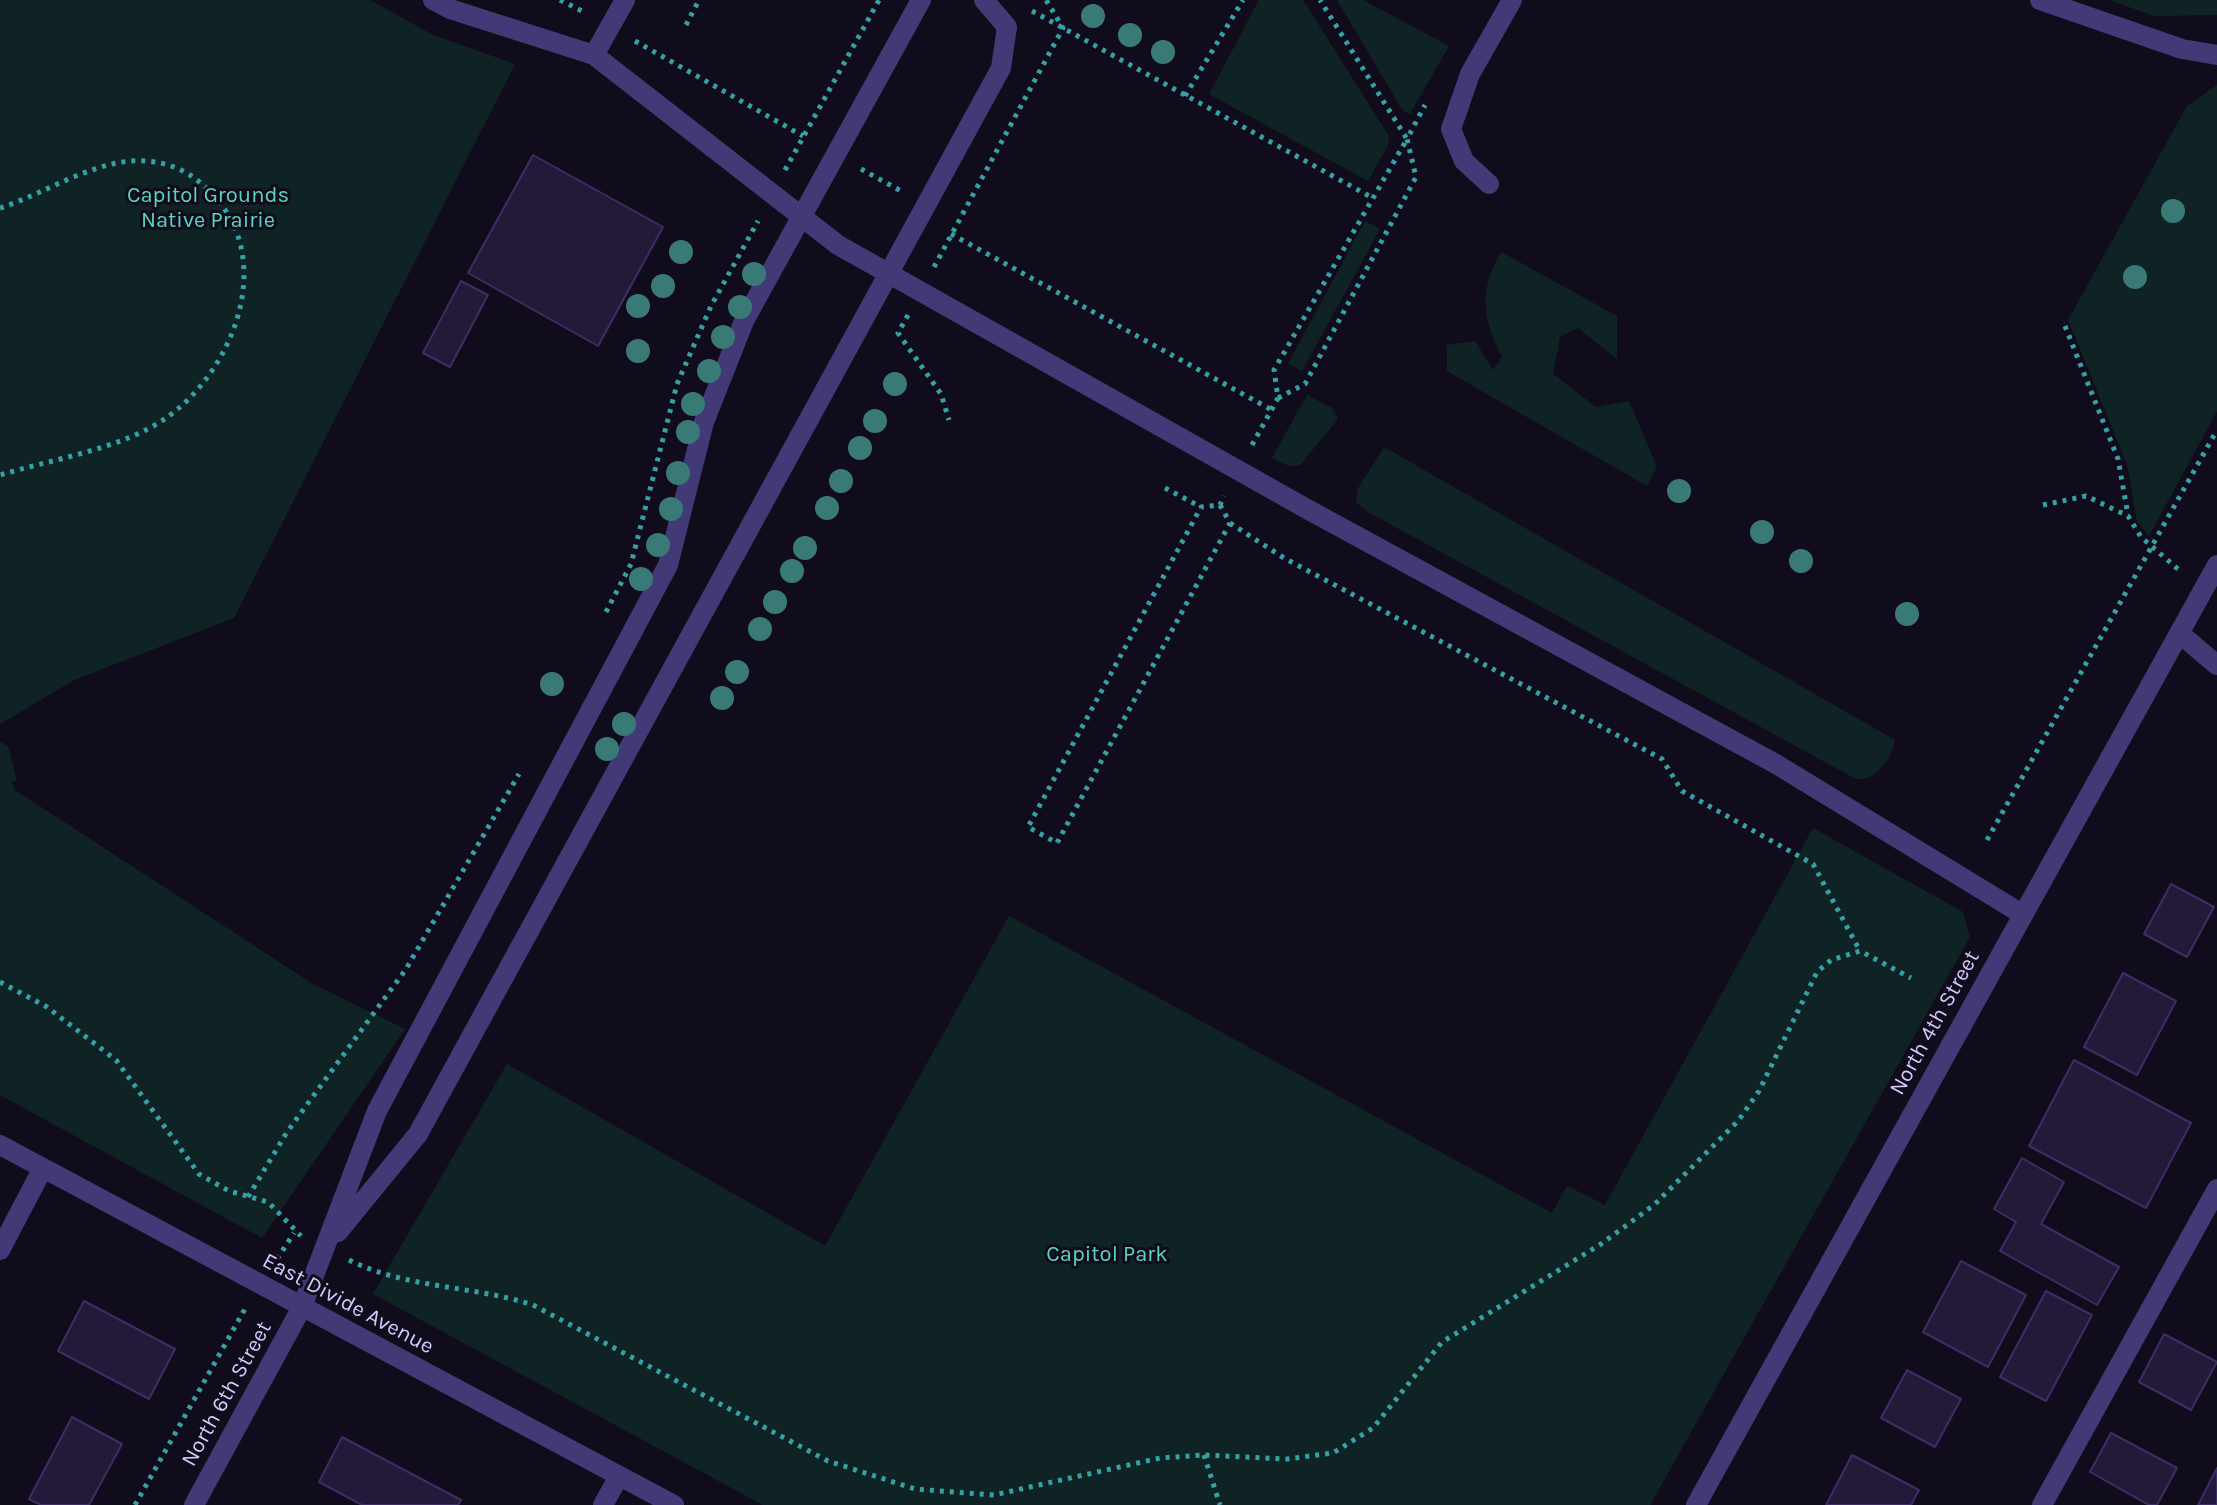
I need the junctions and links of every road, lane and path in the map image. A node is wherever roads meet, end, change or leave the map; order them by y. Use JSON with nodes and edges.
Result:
{"nodes":[{"id":1,"x":433,"y":0,"type":"edge"},
{"id":2,"x":560,"y":0,"type":"edge"},
{"id":3,"x":625,"y":0,"type":"edge"},
{"id":4,"x":699,"y":0,"type":"edge"},
{"id":5,"x":879,"y":0,"type":"edge"},
{"id":6,"x":921,"y":0,"type":"edge"},
{"id":7,"x":984,"y":0,"type":"edge"},
{"id":8,"x":1046,"y":0,"type":"edge"},
{"id":9,"x":1243,"y":0,"type":"edge"},
{"id":10,"x":1320,"y":0,"type":"edge"},
{"id":11,"x":1512,"y":0,"type":"edge"},
{"id":12,"x":2040,"y":0,"type":"edge"},
{"id":13,"x":1025,"y":7,"type":"dead end"},
{"id":14,"x":686,"y":25,"type":"dead end"},
{"id":15,"x":610,"y":27,"type":"junction"},
{"id":16,"x":1063,"y":28,"type":"junction"},
{"id":17,"x":594,"y":55,"type":"junction"},
{"id":18,"x":2210,"y":55,"type":"edge"},
{"id":19,"x":1185,"y":96,"type":"junction"},
{"id":20,"x":1429,"y":97,"type":"dead end"},
{"id":21,"x":804,"y":137,"type":"junction"},
{"id":22,"x":1407,"y":139,"type":"junction"},
{"id":23,"x":835,"y":154,"type":"junction"},
{"id":24,"x":1489,"y":184,"type":"dead end"},
{"id":25,"x":773,"y":193,"type":"junction"},
{"id":26,"x":1371,"y":197,"type":"junction"},
{"id":27,"x":926,"y":205,"type":"junction"},
{"id":28,"x":0,"y":208,"type":"edge"},
{"id":29,"x":801,"y":216,"type":"junction"},
{"id":30,"x":958,"y":223,"type":"junction"},
{"id":31,"x":951,"y":234,"type":"junction"},
{"id":32,"x":888,"y":273,"type":"junction"},
{"id":33,"x":920,"y":292,"type":"junction"},
{"id":34,"x":2065,"y":326,"type":"dead end"},
{"id":35,"x":1278,"y":398,"type":"junction"},
{"id":36,"x":1272,"y":410,"type":"junction"},
{"id":37,"x":949,"y":420,"type":"dead end"},
{"id":38,"x":2217,"y":430,"type":"edge"},
{"id":39,"x":1239,"y":470,"type":"junction"},
{"id":40,"x":0,"y":475,"type":"edge"},
{"id":41,"x":1165,"y":488,"type":"dead end"},
{"id":42,"x":1220,"y":505,"type":"junction"},
{"id":43,"x":2043,"y":505,"type":"dead end"},
{"id":44,"x":1201,"y":507,"type":"junction"},
{"id":45,"x":2128,"y":516,"type":"junction"},
{"id":46,"x":1230,"y":523,"type":"junction"},
{"id":47,"x":2152,"y":548,"type":"junction"},
{"id":48,"x":2217,"y":565,"type":"edge"},
{"id":49,"x":2203,"y":590,"type":"junction"},
{"id":50,"x":602,"y":626,"type":"dead end"},
{"id":51,"x":2179,"y":633,"type":"junction"},
{"id":52,"x":2217,"y":665,"type":"edge"},
{"id":53,"x":525,"y":764,"type":"dead end"},
{"id":54,"x":1987,"y":840,"type":"dead end"},
{"id":55,"x":2022,"y":914,"type":"junction"},
{"id":56,"x":1860,"y":951,"type":"junction"},
{"id":57,"x":1911,"y":978,"type":"dead end"},
{"id":58,"x":0,"y":982,"type":"edge"},
{"id":59,"x":0,"y":1145,"type":"edge"},
{"id":60,"x":43,"y":1168,"type":"junction"},
{"id":61,"x":2217,"y":1189,"type":"edge"},
{"id":62,"x":248,"y":1197,"type":"junction"},
{"id":63,"x":325,"y":1248,"type":"junction"},
{"id":64,"x":0,"y":1250,"type":"edge"},
{"id":65,"x":372,"y":1271,"type":"dead end"},
{"id":66,"x":260,"y":1285,"type":"junction"},
{"id":67,"x":302,"y":1307,"type":"junction"},
{"id":68,"x":1204,"y":1455,"type":"junction"},
{"id":69,"x":619,"y":1476,"type":"junction"},
{"id":70,"x":135,"y":1505,"type":"edge"},
{"id":71,"x":194,"y":1505,"type":"edge"},
{"id":72,"x":603,"y":1505,"type":"edge"},
{"id":73,"x":674,"y":1505,"type":"edge"},
{"id":74,"x":1220,"y":1505,"type":"edge"},
{"id":75,"x":1696,"y":1505,"type":"edge"},
{"id":76,"x":2042,"y":1505,"type":"edge"}],
"edges":[{"from":1,"to":17,"type":"street"},
{"from":2,"to":15,"type":"path"},
{"from":3,"to":15,"type":"street"},
{"from":4,"to":14,"type":"path"},
{"from":5,"to":21,"type":"path"},
{"from":6,"to":23,"type":"street","name":"North 6th Street"},
{"from":7,"to":27,"type":"street"},
{"from":8,"to":16,"type":"path"},
{"from":9,"to":19,"type":"path"},
{"from":10,"to":22,"type":"path"},
{"from":11,"to":24,"type":"street"},
{"from":12,"to":18,"type":"street"},
{"from":13,"to":16,"type":"path"},
{"from":15,"to":17,"type":"street"},
{"from":15,"to":21,"type":"path"},
{"from":16,"to":19,"type":"path"},
{"from":16,"to":30,"type":"path"},
{"from":17,"to":25,"type":"street"},
{"from":19,"to":26,"type":"path"},
{"from":20,"to":22,"type":"path"},
{"from":21,"to":23,"type":"path"},
{"from":21,"to":25,"type":"path"},
{"from":22,"to":26,"type":"path"},
{"from":22,"to":35,"type":"path"},
{"from":23,"to":27,"type":"path"},
{"from":23,"to":29,"type":"street","name":"North 6th Street"},
{"from":25,"to":29,"type":"street"},
{"from":25,"to":50,"type":"path"},
{"from":26,"to":35,"type":"path"},
{"from":27,"to":30,"type":"path"},
{"from":27,"to":32,"type":"street"},
{"from":28,"to":40,"type":"path"},
{"from":29,"to":32,"type":"street"},
{"from":29,"to":63,"type":"street","name":"North 6th Street"},
{"from":30,"to":31,"type":"path"},
{"from":31,"to":33,"type":"path"},
{"from":31,"to":36,"type":"path"},
{"from":32,"to":33,"type":"street"},
{"from":32,"to":63,"type":"street"},
{"from":33,"to":37,"type":"path"},
{"from":33,"to":39,"type":"street"},
{"from":34,"to":45,"type":"path"},
{"from":35,"to":36,"type":"path"},
{"from":36,"to":39,"type":"path"},
{"from":38,"to":47,"type":"path"},
{"from":39,"to":42,"type":"path"},
{"from":39,"to":55,"type":"street"},
{"from":41,"to":44,"type":"path"},
{"from":42,"to":44,"type":"path"},
{"from":42,"to":46,"type":"path"},
{"from":43,"to":45,"type":"path"},
{"from":44,"to":46,"type":"path"},
{"from":45,"to":47,"type":"path"},
{"from":46,"to":56,"type":"path"},
{"from":47,"to":49,"type":"path"},
{"from":47,"to":54,"type":"path"},
{"from":48,"to":49,"type":"street","name":"North 4th Street"},
{"from":49,"to":51,"type":"street","name":"North 4th Street"},
{"from":51,"to":52,"type":"street"},
{"from":51,"to":55,"type":"street","name":"North 4th Street"},
{"from":53,"to":62,"type":"path"},
{"from":55,"to":75,"type":"street","name":"North 4th Street"},
{"from":56,"to":57,"type":"path"},
{"from":56,"to":68,"type":"path"},
{"from":58,"to":62,"type":"path"},
{"from":59,"to":60,"type":"street","name":"East Divide Avenue"},
{"from":60,"to":64,"type":"street"},
{"from":60,"to":66,"type":"street","name":"East Divide Avenue"},
{"from":61,"to":76,"type":"street"},
{"from":62,"to":66,"type":"path"},
{"from":63,"to":67,"type":"street","name":"North 6th Street"},
{"from":65,"to":68,"type":"path"},
{"from":66,"to":67,"type":"street","name":"East Divide Avenue"},
{"from":66,"to":70,"type":"path"},
{"from":67,"to":69,"type":"street","name":"East Divide Avenue"},
{"from":67,"to":71,"type":"street","name":"North 6th Street"},
{"from":68,"to":74,"type":"path"},
{"from":69,"to":72,"type":"street"},
{"from":69,"to":73,"type":"street","name":"East Divide Avenue"}]}
